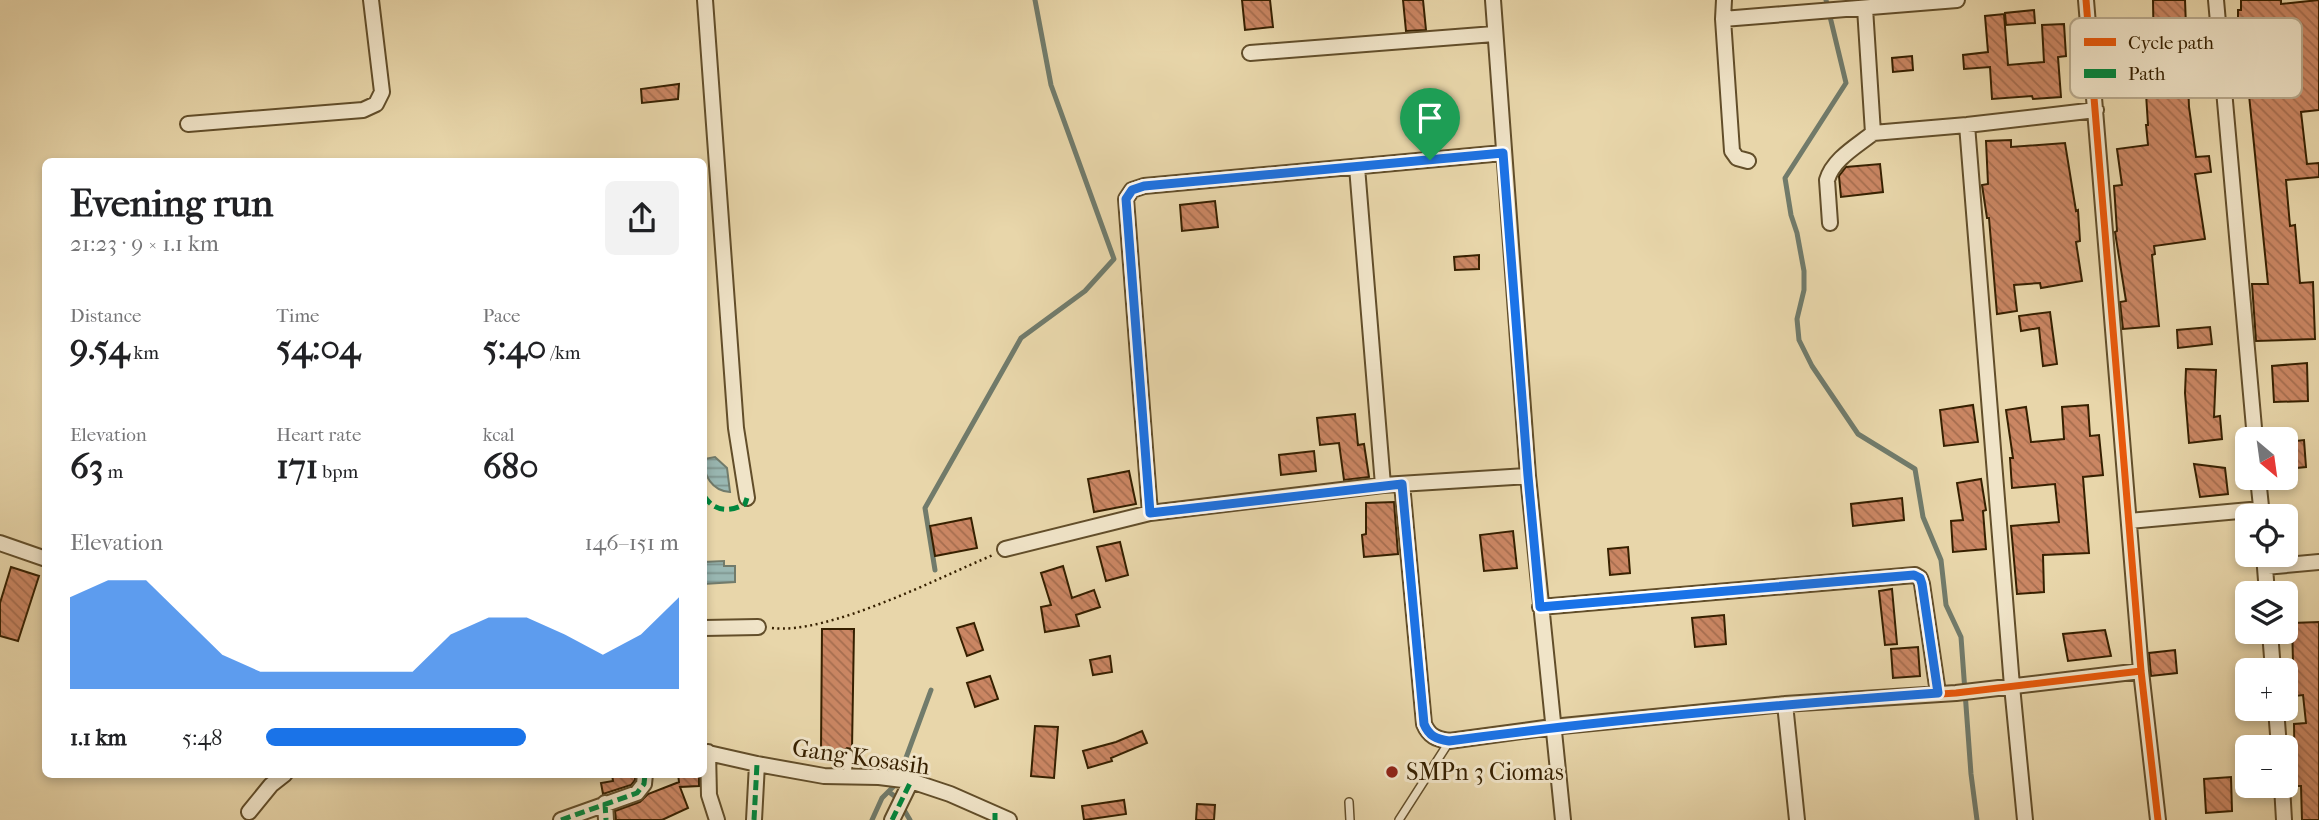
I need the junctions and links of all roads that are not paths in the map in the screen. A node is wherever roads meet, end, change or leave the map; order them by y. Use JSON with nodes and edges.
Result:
{"nodes":[{"id":1,"x":371,"y":0,"type":"edge"},
{"id":2,"x":705,"y":0,"type":"edge"},
{"id":3,"x":1493,"y":0,"type":"edge"},
{"id":4,"x":1724,"y":0,"type":"edge"},
{"id":5,"x":1957,"y":0,"type":"edge"},
{"id":6,"x":2086,"y":0,"type":"edge"},
{"id":7,"x":2216,"y":0,"type":"edge"},
{"id":8,"x":1864,"y":8,"type":"junction"},
{"id":9,"x":2088,"y":18,"type":"edge"},
{"id":10,"x":2218,"y":18,"type":"edge"},
{"id":11,"x":1723,"y":19,"type":"junction"},
{"id":12,"x":1494,"y":34,"type":"junction"},
{"id":13,"x":1250,"y":53,"type":"dead end"},
{"id":14,"x":2095,"y":98,"type":"edge"},
{"id":15,"x":2225,"y":98,"type":"edge"},
{"id":16,"x":2096,"y":110,"type":"junction"},
{"id":17,"x":188,"y":124,"type":"dead end"},
{"id":18,"x":1967,"y":125,"type":"junction"},
{"id":19,"x":1872,"y":133,"type":"junction"},
{"id":20,"x":1503,"y":153,"type":"junction"},
{"id":21,"x":1748,"y":161,"type":"dead end"},
{"id":22,"x":1357,"y":167,"type":"junction"},
{"id":23,"x":1830,"y":223,"type":"dead end"},
{"id":24,"x":2254,"y":427,"type":"edge"},
{"id":25,"x":1528,"y":476,"type":"junction"},
{"id":26,"x":1402,"y":484,"type":"junction"},
{"id":27,"x":1383,"y":485,"type":"junction"},
{"id":28,"x":747,"y":498,"type":"dead end"},
{"id":29,"x":1150,"y":513,"type":"junction"},
{"id":30,"x":2235,"y":514,"type":"edge"},
{"id":31,"x":2129,"y":521,"type":"junction"},
{"id":32,"x":0,"y":543,"type":"edge"},
{"id":33,"x":1005,"y":549,"type":"road end"},
{"id":34,"x":42,"y":558,"type":"edge"},
{"id":35,"x":2298,"y":562,"type":"edge"},
{"id":36,"x":2319,"y":562,"type":"edge"},
{"id":37,"x":1540,"y":607,"type":"junction"},
{"id":38,"x":758,"y":626,"type":"road end"},
{"id":39,"x":707,"y":628,"type":"edge"},
{"id":40,"x":2141,"y":671,"type":"junction"},
{"id":41,"x":2012,"y":687,"type":"junction"},
{"id":42,"x":1938,"y":693,"type":"junction"},
{"id":43,"x":1785,"y":704,"type":"junction"},
{"id":44,"x":1552,"y":727,"type":"junction"},
{"id":45,"x":1449,"y":741,"type":"junction"},
{"id":46,"x":707,"y":752,"type":"edge"},
{"id":47,"x":849,"y":754,"type":"dead end"},
{"id":48,"x":757,"y":764,"type":"junction"},
{"id":49,"x":707,"y":766,"type":"edge"},
{"id":50,"x":847,"y":777,"type":"junction"},
{"id":51,"x":280,"y":778,"type":"edge"},
{"id":52,"x":645,"y":778,"type":"edge"},
{"id":53,"x":910,"y":784,"type":"junction"},
{"id":54,"x":2282,"y":798,"type":"edge"},
{"id":55,"x":1349,"y":802,"type":"dead end"},
{"id":56,"x":604,"y":803,"type":"junction"},
{"id":57,"x":249,"y":812,"type":"dead end"},
{"id":58,"x":995,"y":817,"type":"edge"},
{"id":59,"x":561,"y":820,"type":"edge"},
{"id":60,"x":606,"y":820,"type":"edge"},
{"id":61,"x":717,"y":820,"type":"edge"},
{"id":62,"x":754,"y":820,"type":"edge"},
{"id":63,"x":892,"y":820,"type":"edge"},
{"id":64,"x":1009,"y":820,"type":"edge"},
{"id":65,"x":1350,"y":820,"type":"edge"},
{"id":66,"x":1399,"y":820,"type":"edge"},
{"id":67,"x":1563,"y":820,"type":"edge"},
{"id":68,"x":1797,"y":820,"type":"edge"},
{"id":69,"x":2025,"y":820,"type":"edge"},
{"id":70,"x":2158,"y":820,"type":"edge"},
{"id":71,"x":2284,"y":820,"type":"edge"}],
"edges":[{"from":1,"to":17,"type":"street"},
{"from":2,"to":28,"type":"street"},
{"from":3,"to":12,"type":"street"},
{"from":4,"to":11,"type":"street"},
{"from":5,"to":8,"type":"street"},
{"from":6,"to":9,"type":"street"},
{"from":7,"to":10,"type":"street"},
{"from":8,"to":11,"type":"street"},
{"from":8,"to":19,"type":"street"},
{"from":11,"to":21,"type":"street"},
{"from":12,"to":13,"type":"street"},
{"from":12,"to":20,"type":"street"},
{"from":14,"to":16,"type":"street"},
{"from":15,"to":24,"type":"street"},
{"from":16,"to":18,"type":"street"},
{"from":16,"to":31,"type":"street"},
{"from":18,"to":19,"type":"street"},
{"from":18,"to":41,"type":"street"},
{"from":19,"to":23,"type":"street"},
{"from":20,"to":22,"type":"street"},
{"from":20,"to":25,"type":"street"},
{"from":22,"to":27,"type":"street"},
{"from":22,"to":29,"type":"street"},
{"from":25,"to":26,"type":"street"},
{"from":25,"to":37,"type":"street"},
{"from":26,"to":27,"type":"street"},
{"from":26,"to":45,"type":"street"},
{"from":27,"to":29,"type":"street"},
{"from":29,"to":33,"type":"street"},
{"from":30,"to":31,"type":"street"},
{"from":31,"to":40,"type":"street"},
{"from":32,"to":34,"type":"street"},
{"from":35,"to":36,"type":"street"},
{"from":37,"to":42,"type":"street"},
{"from":37,"to":44,"type":"street"},
{"from":38,"to":39,"type":"street"},
{"from":40,"to":41,"type":"street"},
{"from":40,"to":70,"type":"street"},
{"from":41,"to":42,"type":"street"},
{"from":41,"to":69,"type":"street"},
{"from":42,"to":43,"type":"street"},
{"from":43,"to":44,"type":"street"},
{"from":43,"to":68,"type":"street"},
{"from":44,"to":45,"type":"street"},
{"from":44,"to":67,"type":"street"},
{"from":45,"to":66,"type":"lane"},
{"from":46,"to":48,"type":"street","name":"Gang Kosasih"},
{"from":47,"to":50,"type":"lane"},
{"from":48,"to":50,"type":"street","name":"Gang Kosasih"},
{"from":48,"to":62,"type":"street"},
{"from":49,"to":61,"type":"street"},
{"from":50,"to":53,"type":"street","name":"Gang Kosasih"},
{"from":51,"to":57,"type":"street"},
{"from":52,"to":56,"type":"street"},
{"from":53,"to":58,"type":"street","name":"Gang Kosasih"},
{"from":53,"to":63,"type":"street"},
{"from":54,"to":71,"type":"street"},
{"from":55,"to":65,"type":"lane"},
{"from":56,"to":59,"type":"street"},
{"from":56,"to":60,"type":"street"},
{"from":58,"to":64,"type":"street","name":"Gang Kosasih"}]}
